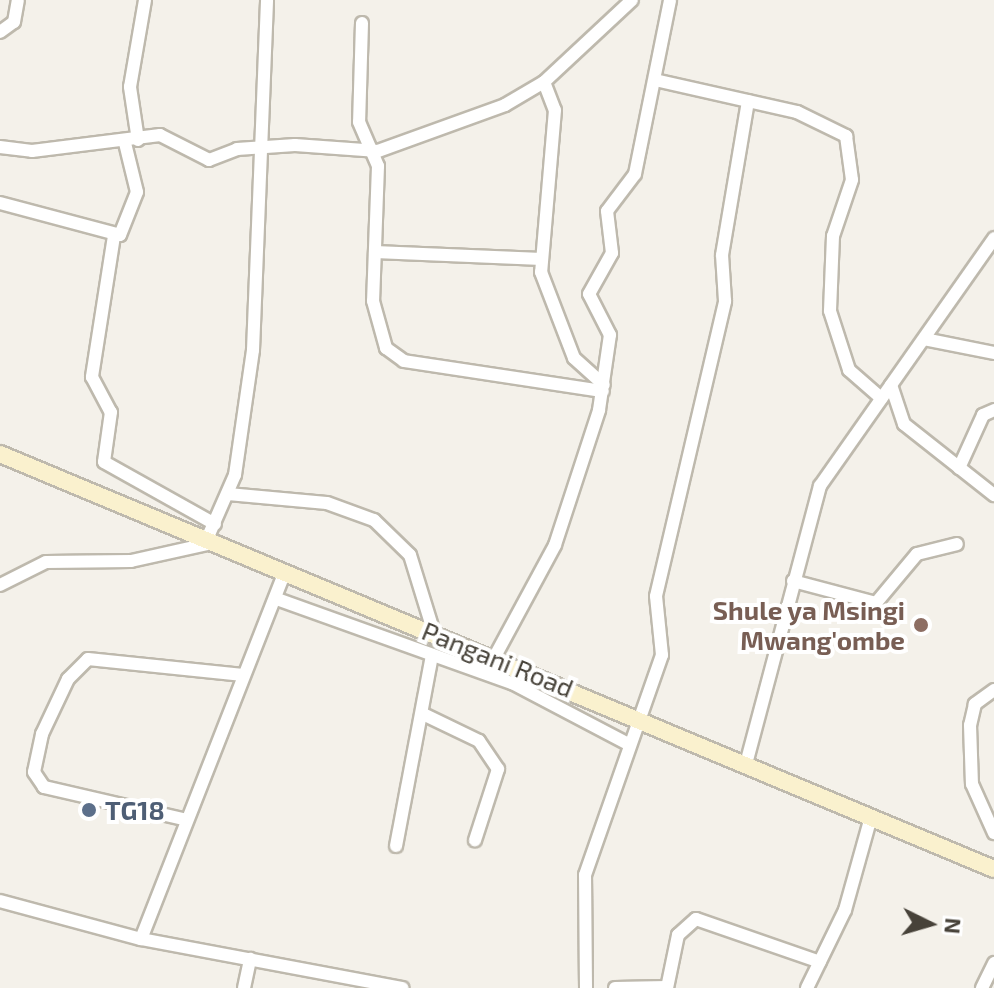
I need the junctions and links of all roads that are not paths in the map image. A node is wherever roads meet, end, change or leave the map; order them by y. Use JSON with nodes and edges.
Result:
{"nodes":[{"id":1,"x":18,"y":0,"type":"edge"},
{"id":2,"x":145,"y":0,"type":"edge"},
{"id":3,"x":267,"y":0,"type":"edge"},
{"id":4,"x":630,"y":0,"type":"edge"},
{"id":5,"x":670,"y":0,"type":"edge"},
{"id":6,"x":362,"y":23,"type":"dead end"},
{"id":7,"x":0,"y":32,"type":"edge"},
{"id":8,"x":655,"y":80,"type":"junction"},
{"id":9,"x":544,"y":82,"type":"junction"},
{"id":10,"x":748,"y":101,"type":"junction"},
{"id":11,"x":131,"y":142,"type":"junction"},
{"id":12,"x":0,"y":147,"type":"edge"},
{"id":13,"x":258,"y":148,"type":"junction"},
{"id":14,"x":370,"y":150,"type":"junction"},
{"id":15,"x":0,"y":203,"type":"edge"},
{"id":16,"x":114,"y":236,"type":"junction"},
{"id":17,"x":994,"y":238,"type":"edge"},
{"id":18,"x":375,"y":252,"type":"junction"},
{"id":19,"x":542,"y":259,"type":"junction"},
{"id":20,"x":924,"y":339,"type":"junction"},
{"id":21,"x":994,"y":353,"type":"edge"},
{"id":22,"x":891,"y":385,"type":"junction"},
{"id":23,"x":604,"y":388,"type":"junction"},
{"id":24,"x":881,"y":398,"type":"junction"},
{"id":25,"x":994,"y":410,"type":"edge"},
{"id":26,"x":0,"y":454,"type":"edge"},
{"id":27,"x":959,"y":468,"type":"junction"},
{"id":28,"x":228,"y":494,"type":"junction"},
{"id":29,"x":994,"y":495,"type":"edge"},
{"id":30,"x":212,"y":535,"type":"junction"},
{"id":31,"x":957,"y":544,"type":"dead end"},
{"id":32,"x":284,"y":574,"type":"junction"},
{"id":33,"x":793,"y":581,"type":"junction"},
{"id":34,"x":0,"y":585,"type":"edge"},
{"id":35,"x":277,"y":599,"type":"junction"},
{"id":36,"x":434,"y":633,"type":"junction"},
{"id":37,"x":432,"y":655,"type":"junction"},
{"id":38,"x":494,"y":658,"type":"junction"},
{"id":39,"x":243,"y":675,"type":"junction"},
{"id":40,"x":994,"y":690,"type":"edge"},
{"id":41,"x":423,"y":714,"type":"junction"},
{"id":42,"x":639,"y":718,"type":"junction"},
{"id":43,"x":628,"y":744,"type":"junction"},
{"id":44,"x":746,"y":764,"type":"junction"},
{"id":45,"x":871,"y":817,"type":"junction"},
{"id":46,"x":183,"y":819,"type":"junction"},
{"id":47,"x":994,"y":833,"type":"edge"},
{"id":48,"x":475,"y":840,"type":"dead end"},
{"id":49,"x":396,"y":846,"type":"dead end"},
{"id":50,"x":994,"y":869,"type":"edge"},
{"id":51,"x":0,"y":901,"type":"edge"},
{"id":52,"x":141,"y":939,"type":"junction"},
{"id":53,"x":250,"y":959,"type":"junction"},
{"id":54,"x":820,"y":962,"type":"junction"},
{"id":55,"x":994,"y":963,"type":"edge"},
{"id":56,"x":667,"y":987,"type":"edge"},
{"id":57,"x":244,"y":988,"type":"edge"},
{"id":58,"x":402,"y":988,"type":"edge"},
{"id":59,"x":586,"y":988,"type":"edge"},
{"id":60,"x":615,"y":988,"type":"edge"},
{"id":61,"x":807,"y":988,"type":"edge"},
{"id":62,"x":982,"y":988,"type":"edge"}],
"edges":[{"from":1,"to":7,"type":"street"},
{"from":2,"to":11,"type":"street"},
{"from":3,"to":13,"type":"street"},
{"from":4,"to":9,"type":"street"},
{"from":5,"to":8,"type":"street"},
{"from":6,"to":14,"type":"street"},
{"from":8,"to":10,"type":"street"},
{"from":8,"to":23,"type":"street"},
{"from":9,"to":14,"type":"street"},
{"from":9,"to":19,"type":"street"},
{"from":10,"to":24,"type":"street"},
{"from":10,"to":42,"type":"street"},
{"from":11,"to":12,"type":"street"},
{"from":11,"to":13,"type":"street"},
{"from":11,"to":16,"type":"street"},
{"from":13,"to":14,"type":"street"},
{"from":13,"to":28,"type":"street"},
{"from":14,"to":18,"type":"street"},
{"from":15,"to":16,"type":"street"},
{"from":16,"to":30,"type":"street"},
{"from":17,"to":20,"type":"street"},
{"from":18,"to":19,"type":"street"},
{"from":18,"to":23,"type":"street"},
{"from":19,"to":23,"type":"street"},
{"from":20,"to":21,"type":"street"},
{"from":20,"to":22,"type":"street"},
{"from":22,"to":24,"type":"street"},
{"from":22,"to":27,"type":"street"},
{"from":23,"to":38,"type":"street"},
{"from":24,"to":33,"type":"street"},
{"from":25,"to":27,"type":"street"},
{"from":26,"to":30,"type":"main road","name":"Pangani Road"},
{"from":27,"to":29,"type":"street"},
{"from":28,"to":30,"type":"street"},
{"from":28,"to":36,"type":"street"},
{"from":30,"to":32,"type":"main road","name":"Pangani Road"},
{"from":30,"to":34,"type":"street"},
{"from":31,"to":33,"type":"street"},
{"from":32,"to":35,"type":"street"},
{"from":32,"to":36,"type":"main road","name":"Pangani Road"},
{"from":33,"to":44,"type":"street"},
{"from":35,"to":37,"type":"street"},
{"from":35,"to":39,"type":"street"},
{"from":36,"to":38,"type":"main road","name":"Pangani Road"},
{"from":37,"to":41,"type":"street"},
{"from":37,"to":43,"type":"street"},
{"from":38,"to":42,"type":"main road","name":"Pangani Road"},
{"from":39,"to":46,"type":"street"},
{"from":39,"to":46,"type":"street"},
{"from":40,"to":47,"type":"street"},
{"from":41,"to":48,"type":"street"},
{"from":41,"to":49,"type":"street"},
{"from":42,"to":43,"type":"street"},
{"from":42,"to":44,"type":"main road","name":"Pangani Road"},
{"from":43,"to":59,"type":"street"},
{"from":44,"to":45,"type":"main road","name":"Pangani Road"},
{"from":45,"to":50,"type":"main road","name":"Pangani Road"},
{"from":45,"to":54,"type":"street"},
{"from":46,"to":52,"type":"street"},
{"from":51,"to":52,"type":"street"},
{"from":52,"to":53,"type":"street"},
{"from":53,"to":57,"type":"street"},
{"from":53,"to":58,"type":"street"},
{"from":54,"to":56,"type":"street"},
{"from":54,"to":61,"type":"street"},
{"from":55,"to":62,"type":"street"},
{"from":56,"to":60,"type":"street"}]}
